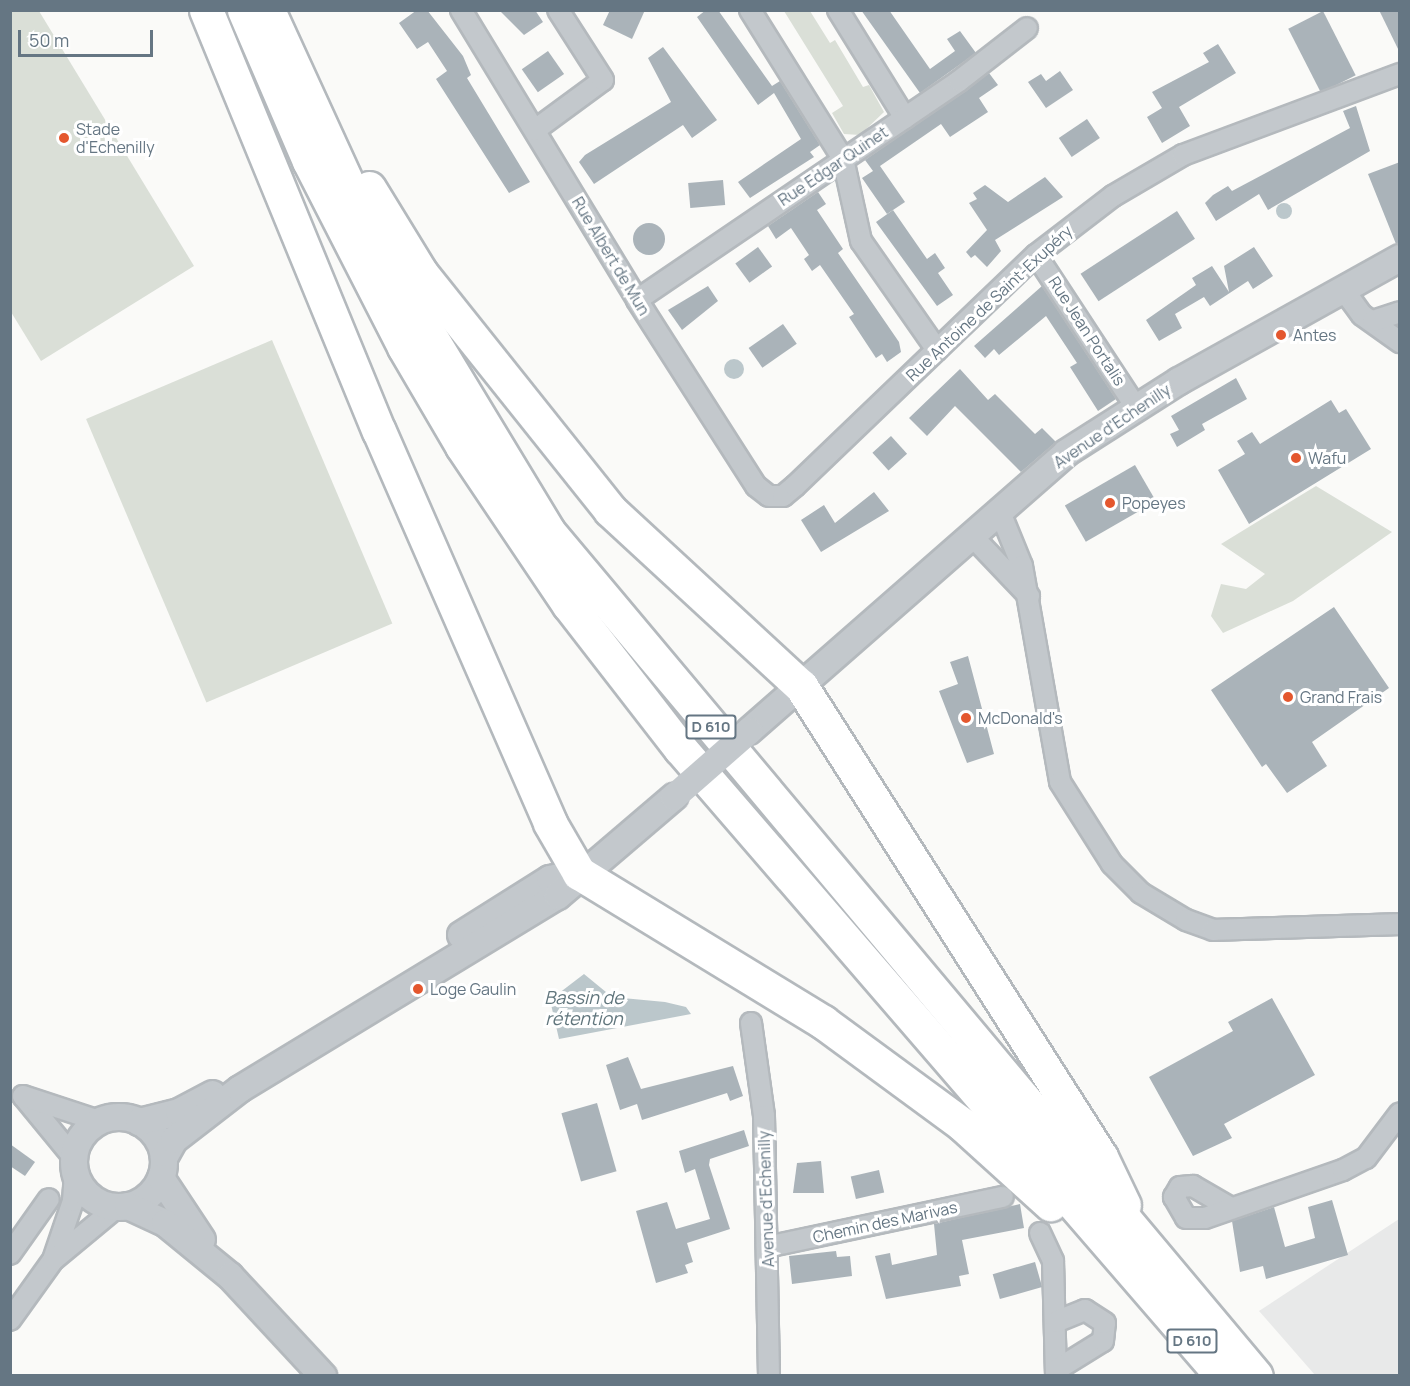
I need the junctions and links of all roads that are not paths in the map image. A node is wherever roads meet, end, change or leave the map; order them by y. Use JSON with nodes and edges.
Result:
{"nodes":[{"id":1,"x":206,"y":10,"type":"edge"},
{"id":2,"x":244,"y":10,"type":"edge"},
{"id":3,"x":268,"y":10,"type":"edge"},
{"id":4,"x":461,"y":10,"type":"edge"},
{"id":5,"x":558,"y":10,"type":"edge"},
{"id":6,"x":750,"y":10,"type":"edge"},
{"id":7,"x":838,"y":10,"type":"edge"},
{"id":8,"x":1027,"y":28,"type":"dead end"},
{"id":9,"x":295,"y":69,"type":"junction"},
{"id":10,"x":1400,"y":74,"type":"edge"},
{"id":11,"x":905,"y":118,"type":"junction"},
{"id":12,"x":535,"y":130,"type":"junction"},
{"id":13,"x":843,"y":159,"type":"junction"},
{"id":14,"x":1036,"y":255,"type":"junction"},
{"id":15,"x":1398,"y":261,"type":"edge"},
{"id":16,"x":1343,"y":290,"type":"junction"},
{"id":17,"x":637,"y":300,"type":"junction"},
{"id":18,"x":1400,"y":312,"type":"edge"},
{"id":19,"x":1373,"y":321,"type":"junction"},
{"id":20,"x":1400,"y":342,"type":"edge"},
{"id":21,"x":937,"y":350,"type":"junction"},
{"id":22,"x":1136,"y":407,"type":"junction"},
{"id":23,"x":769,"y":496,"type":"joint"},
{"id":24,"x":1000,"y":512,"type":"junction"},
{"id":25,"x":972,"y":536,"type":"junction"},
{"id":26,"x":1030,"y":604,"type":"junction"},
{"id":27,"x":801,"y":687,"type":"junction"},
{"id":28,"x":579,"y":873,"type":"junction"},
{"id":29,"x":1400,"y":924,"type":"edge"},
{"id":30,"x":751,"y":1023,"type":"dead end"},
{"id":31,"x":17,"y":1091,"type":"edge"},
{"id":32,"x":1400,"y":1113,"type":"edge"},
{"id":33,"x":99,"y":1121,"type":"junction"},
{"id":34,"x":139,"y":1122,"type":"junction"},
{"id":35,"x":74,"y":1165,"type":"junction"},
{"id":36,"x":162,"y":1168,"type":"junction"},
{"id":37,"x":1003,"y":1197,"type":"dead end"},
{"id":38,"x":49,"y":1199,"type":"dead end"},
{"id":39,"x":122,"y":1206,"type":"junction"},
{"id":40,"x":1229,"y":1207,"type":"dead end"},
{"id":41,"x":1040,"y":1233,"type":"dead end"},
{"id":42,"x":767,"y":1247,"type":"junction"},
{"id":43,"x":1144,"y":1247,"type":"junction"},
{"id":44,"x":10,"y":1254,"type":"edge"},
{"id":45,"x":53,"y":1260,"type":"junction"},
{"id":46,"x":230,"y":1276,"type":"junction"},
{"id":47,"x":1162,"y":1306,"type":"junction"},
{"id":48,"x":10,"y":1320,"type":"edge"},
{"id":49,"x":1056,"y":1322,"type":"junction"},
{"id":50,"x":1056,"y":1373,"type":"edge"},
{"id":51,"x":323,"y":1376,"type":"edge"},
{"id":52,"x":770,"y":1376,"type":"edge"},
{"id":53,"x":1222,"y":1376,"type":"edge"},
{"id":54,"x":1256,"y":1376,"type":"edge"}],
"edges":[{"from":1,"to":28,"type":"highway"},
{"from":2,"to":47,"type":"highway","number":"D 610"},
{"from":3,"to":9,"type":"highway","number":"D 610"},
{"from":4,"to":12,"type":"street","name":"Rue Albert de Mun"},
{"from":5,"to":12,"type":"street"},
{"from":6,"to":13,"type":"street"},
{"from":7,"to":11,"type":"street"},
{"from":8,"to":11,"type":"street","name":"Rue Edgar Quinet"},
{"from":9,"to":27,"type":"highway"},
{"from":9,"to":43,"type":"highway","number":"D 610"},
{"from":10,"to":14,"type":"street","name":"Rue Antoine de Saint-Exupéry"},
{"from":11,"to":13,"type":"street","name":"Rue Edgar Quinet"},
{"from":12,"to":17,"type":"street","name":"Rue Albert de Mun"},
{"from":13,"to":17,"type":"street","name":"Rue Edgar Quinet"},
{"from":13,"to":21,"type":"street"},
{"from":14,"to":21,"type":"street","name":"Rue Antoine de Saint-Exupéry"},
{"from":14,"to":22,"type":"street","name":"Rue Jean Portalis"},
{"from":15,"to":16,"type":"street","name":"Avenue d'Echenilly"},
{"from":16,"to":19,"type":"street"},
{"from":16,"to":22,"type":"street","name":"Avenue d'Echenilly"},
{"from":17,"to":23,"type":"street","name":"Rue Albert de Mun"},
{"from":18,"to":19,"type":"street"},
{"from":19,"to":20,"type":"street"},
{"from":21,"to":23,"type":"street","name":"Rue Antoine de Saint-Exupéry"},
{"from":22,"to":24,"type":"street","name":"Avenue d'Echenilly"},
{"from":24,"to":25,"type":"street","name":"Avenue d'Echenilly"},
{"from":24,"to":26,"type":"street"},
{"from":25,"to":26,"type":"street"},
{"from":25,"to":27,"type":"street","name":"Avenue d'Echenilly"},
{"from":26,"to":29,"type":"street"},
{"from":27,"to":28,"type":"street","name":"Avenue d'Echenilly","bridge":true},
{"from":27,"to":43,"type":"highway"},
{"from":28,"to":34,"type":"street"},
{"from":28,"to":36,"type":"street","name":"Avenue d'Echenilly"},
{"from":28,"to":47,"type":"highway"},
{"from":30,"to":42,"type":"street","name":"Avenue d'Echenilly"},
{"from":31,"to":33,"type":"street"},
{"from":31,"to":35,"type":"street"},
{"from":32,"to":40,"type":"street"},
{"from":33,"to":34,"type":"street"},
{"from":33,"to":35,"type":"street"},
{"from":34,"to":36,"type":"street"},
{"from":35,"to":39,"type":"street"},
{"from":35,"to":45,"type":"street"},
{"from":36,"to":39,"type":"street"},
{"from":36,"to":46,"type":"street"},
{"from":37,"to":42,"type":"street","name":"Chemin des Marivas"},
{"from":38,"to":44,"type":"street"},
{"from":39,"to":45,"type":"street"},
{"from":39,"to":46,"type":"street"},
{"from":41,"to":49,"type":"street"},
{"from":42,"to":52,"type":"street","name":"Avenue d'Echenilly"},
{"from":43,"to":54,"type":"highway","number":"D 610"},
{"from":45,"to":48,"type":"street"},
{"from":46,"to":51,"type":"street"},
{"from":47,"to":53,"type":"highway","number":"D 610"},
{"from":49,"to":50,"type":"street"},
{"from":49,"to":50,"type":"street"}]}
